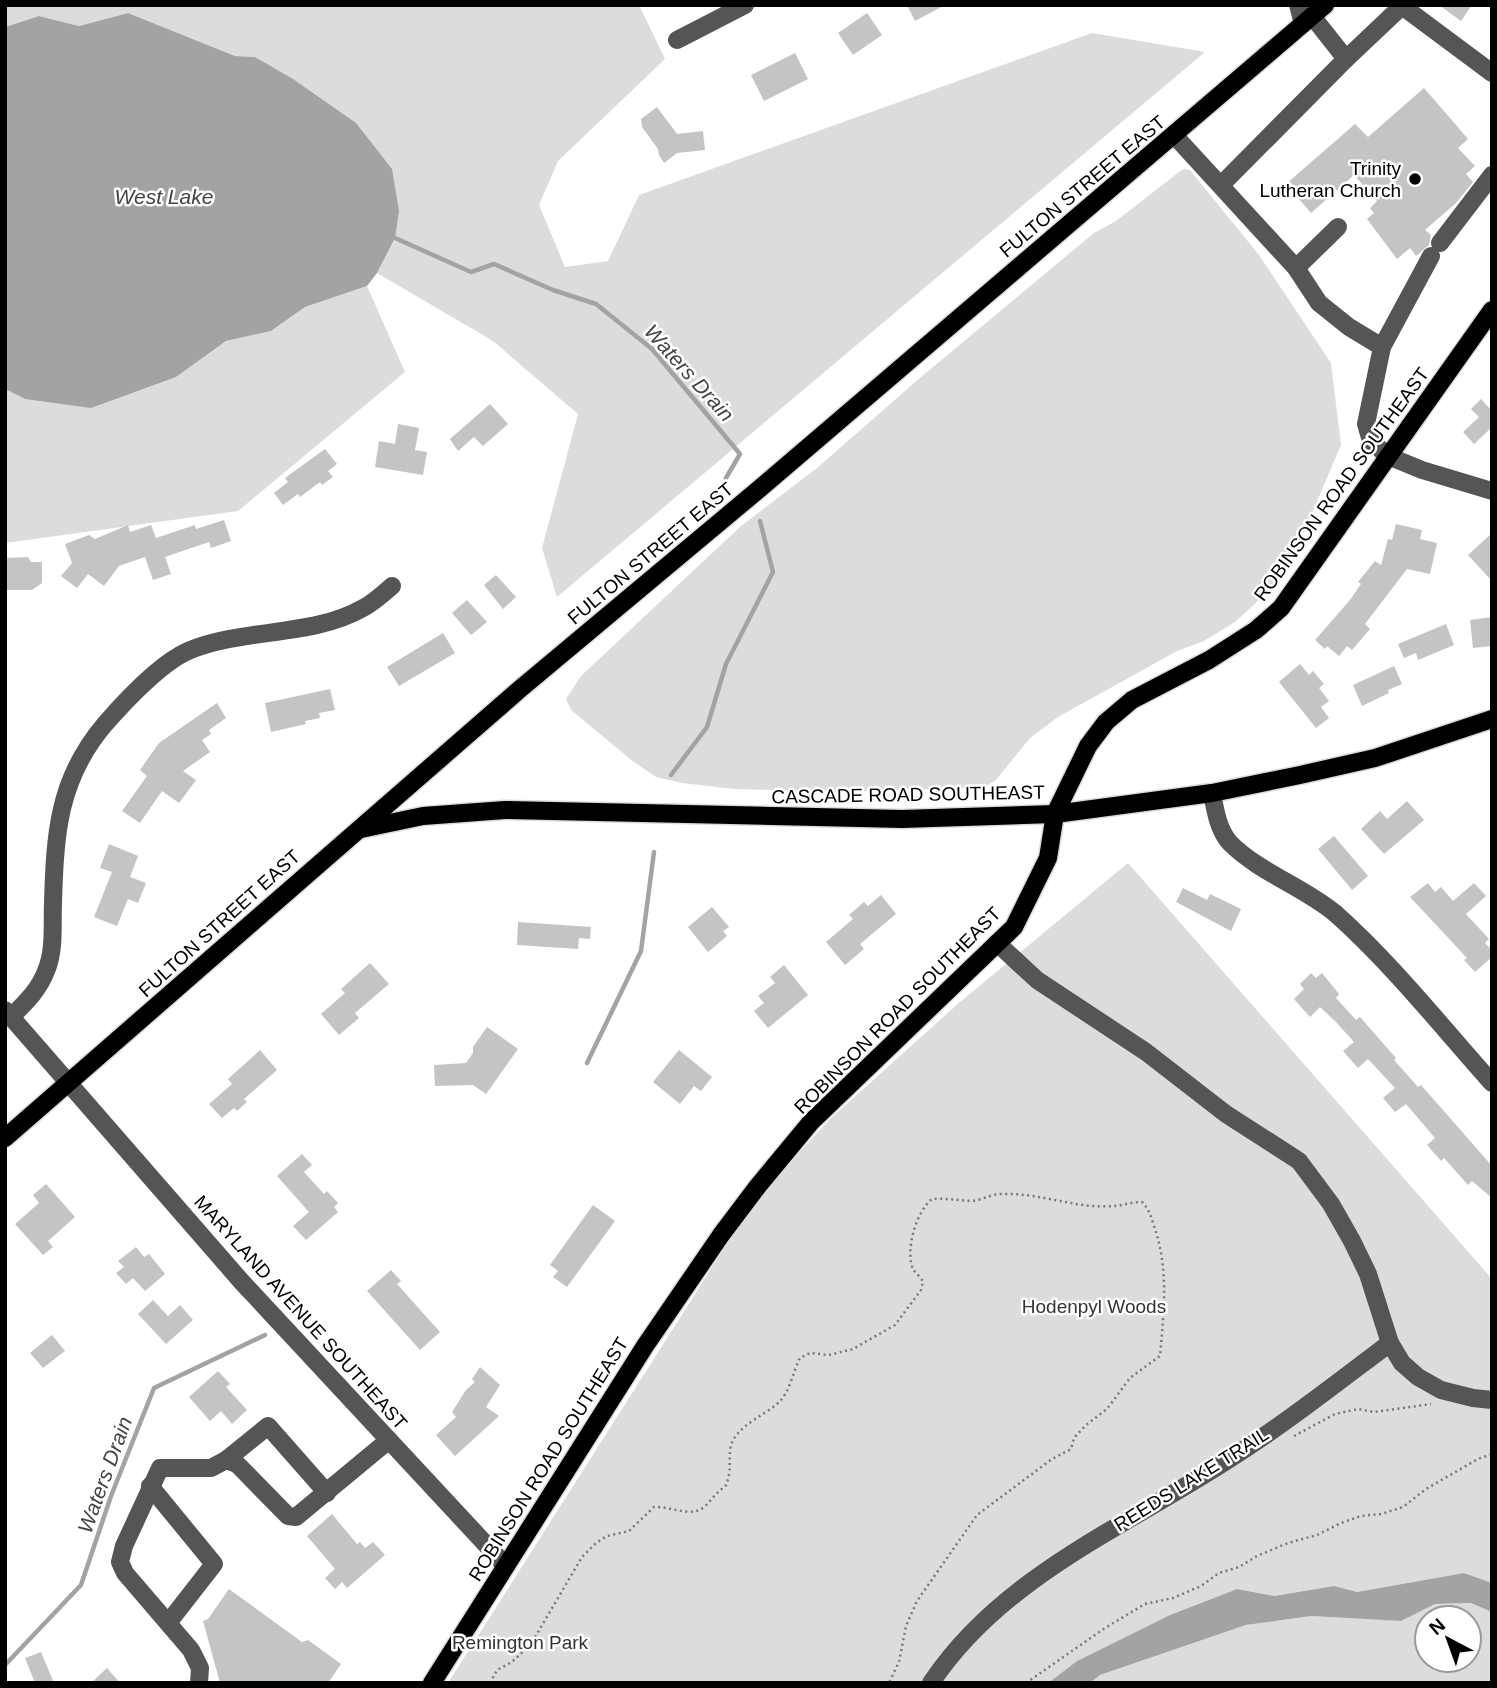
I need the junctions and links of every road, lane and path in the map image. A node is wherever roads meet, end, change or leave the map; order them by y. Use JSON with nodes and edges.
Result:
{"nodes":[{"id":1,"x":745,"y":5,"type":"edge"},
{"id":2,"x":1309,"y":12,"type":"edge"},
{"id":3,"x":677,"y":40,"type":"dead end"},
{"id":4,"x":1346,"y":59,"type":"junction"},
{"id":5,"x":1492,"y":73,"type":"edge"},
{"id":6,"x":1174,"y":135,"type":"junction"},
{"id":7,"x":1492,"y":175,"type":"edge"},
{"id":8,"x":1221,"y":185,"type":"junction"},
{"id":9,"x":1338,"y":227,"type":"dead end"},
{"id":10,"x":1296,"y":268,"type":"junction"},
{"id":11,"x":1492,"y":310,"type":"edge"},
{"id":12,"x":1382,"y":347,"type":"junction"},
{"id":13,"x":1388,"y":456,"type":"junction"},
{"id":14,"x":1492,"y":491,"type":"edge"},
{"id":15,"x":392,"y":586,"type":"dead end"},
{"id":16,"x":1492,"y":719,"type":"edge"},
{"id":17,"x":1212,"y":793,"type":"junction"},
{"id":18,"x":1055,"y":814,"type":"junction"},
{"id":19,"x":357,"y":830,"type":"junction"},
{"id":20,"x":997,"y":943,"type":"junction"},
{"id":21,"x":8,"y":1013,"type":"edge"},
{"id":22,"x":70,"y":1082,"type":"junction"},
{"id":23,"x":1492,"y":1083,"type":"edge"},
{"id":24,"x":5,"y":1138,"type":"edge"},
{"id":25,"x":1391,"y":1343,"type":"junction"},
{"id":26,"x":1492,"y":1400,"type":"edge"},
{"id":27,"x":1434,"y":1404,"type":"dead end"},
{"id":28,"x":1291,"y":1437,"type":"dead end"},
{"id":29,"x":389,"y":1440,"type":"junction"},
{"id":30,"x":1492,"y":1454,"type":"edge"},
{"id":31,"x":226,"y":1461,"type":"junction"},
{"id":32,"x":150,"y":1486,"type":"junction"},
{"id":33,"x":327,"y":1493,"type":"junction"},
{"id":34,"x":506,"y":1566,"type":"junction"},
{"id":35,"x":168,"y":1623,"type":"junction"},
{"id":36,"x":200,"y":1683,"type":"edge"},
{"id":37,"x":432,"y":1683,"type":"edge"},
{"id":38,"x":490,"y":1683,"type":"edge"},
{"id":39,"x":889,"y":1683,"type":"edge"},
{"id":40,"x":931,"y":1683,"type":"edge"},
{"id":41,"x":1026,"y":1683,"type":"edge"}],
"edges":[{"from":1,"to":3,"type":"street"},
{"from":2,"to":4,"type":"street"},
{"from":2,"to":6,"type":"main road","name":"FULTON STREET EAST"},
{"from":4,"to":5,"type":"street"},
{"from":4,"to":8,"type":"street"},
{"from":6,"to":8,"type":"street"},
{"from":6,"to":19,"type":"main road","name":"FULTON STREET EAST"},
{"from":7,"to":12,"type":"street"},
{"from":8,"to":10,"type":"street"},
{"from":9,"to":10,"type":"street"},
{"from":10,"to":12,"type":"street"},
{"from":11,"to":13,"type":"main road","name":"ROBINSON ROAD SOUTHEAST"},
{"from":12,"to":13,"type":"street"},
{"from":13,"to":14,"type":"street"},
{"from":13,"to":18,"type":"main road","name":"ROBINSON ROAD SOUTHEAST"},
{"from":15,"to":21,"type":"street"},
{"from":16,"to":17,"type":"main road","name":"CASCADE ROAD SOUTHEAST"},
{"from":17,"to":18,"type":"main road","name":"CASCADE ROAD SOUTHEAST"},
{"from":17,"to":23,"type":"street"},
{"from":18,"to":19,"type":"main road","name":"CASCADE ROAD SOUTHEAST"},
{"from":18,"to":20,"type":"main road","name":"ROBINSON ROAD SOUTHEAST"},
{"from":19,"to":22,"type":"main road","name":"FULTON STREET EAST"},
{"from":20,"to":25,"type":"street"},
{"from":20,"to":34,"type":"main road","name":"ROBINSON ROAD SOUTHEAST"},
{"from":21,"to":22,"type":"street","name":"MARYLAND AVENUE SOUTHEAST"},
{"from":22,"to":24,"type":"main road","name":"FULTON STREET EAST"},
{"from":22,"to":29,"type":"street","name":"MARYLAND AVENUE SOUTHEAST"},
{"from":25,"to":26,"type":"street"},
{"from":25,"to":40,"type":"street"},
{"from":27,"to":28,"type":"path","name":"REEDS LAKE TRAIL"},
{"from":29,"to":33,"type":"street"},
{"from":29,"to":34,"type":"street","name":"MARYLAND AVENUE SOUTHEAST"},
{"from":30,"to":41,"type":"path"},
{"from":31,"to":32,"type":"street"},
{"from":31,"to":33,"type":"street"},
{"from":31,"to":33,"type":"street"},
{"from":32,"to":35,"type":"street"},
{"from":32,"to":35,"type":"street"},
{"from":34,"to":37,"type":"main road","name":"ROBINSON ROAD SOUTHEAST"},
{"from":35,"to":36,"type":"street"},
{"from":38,"to":39,"type":"path"}]}
